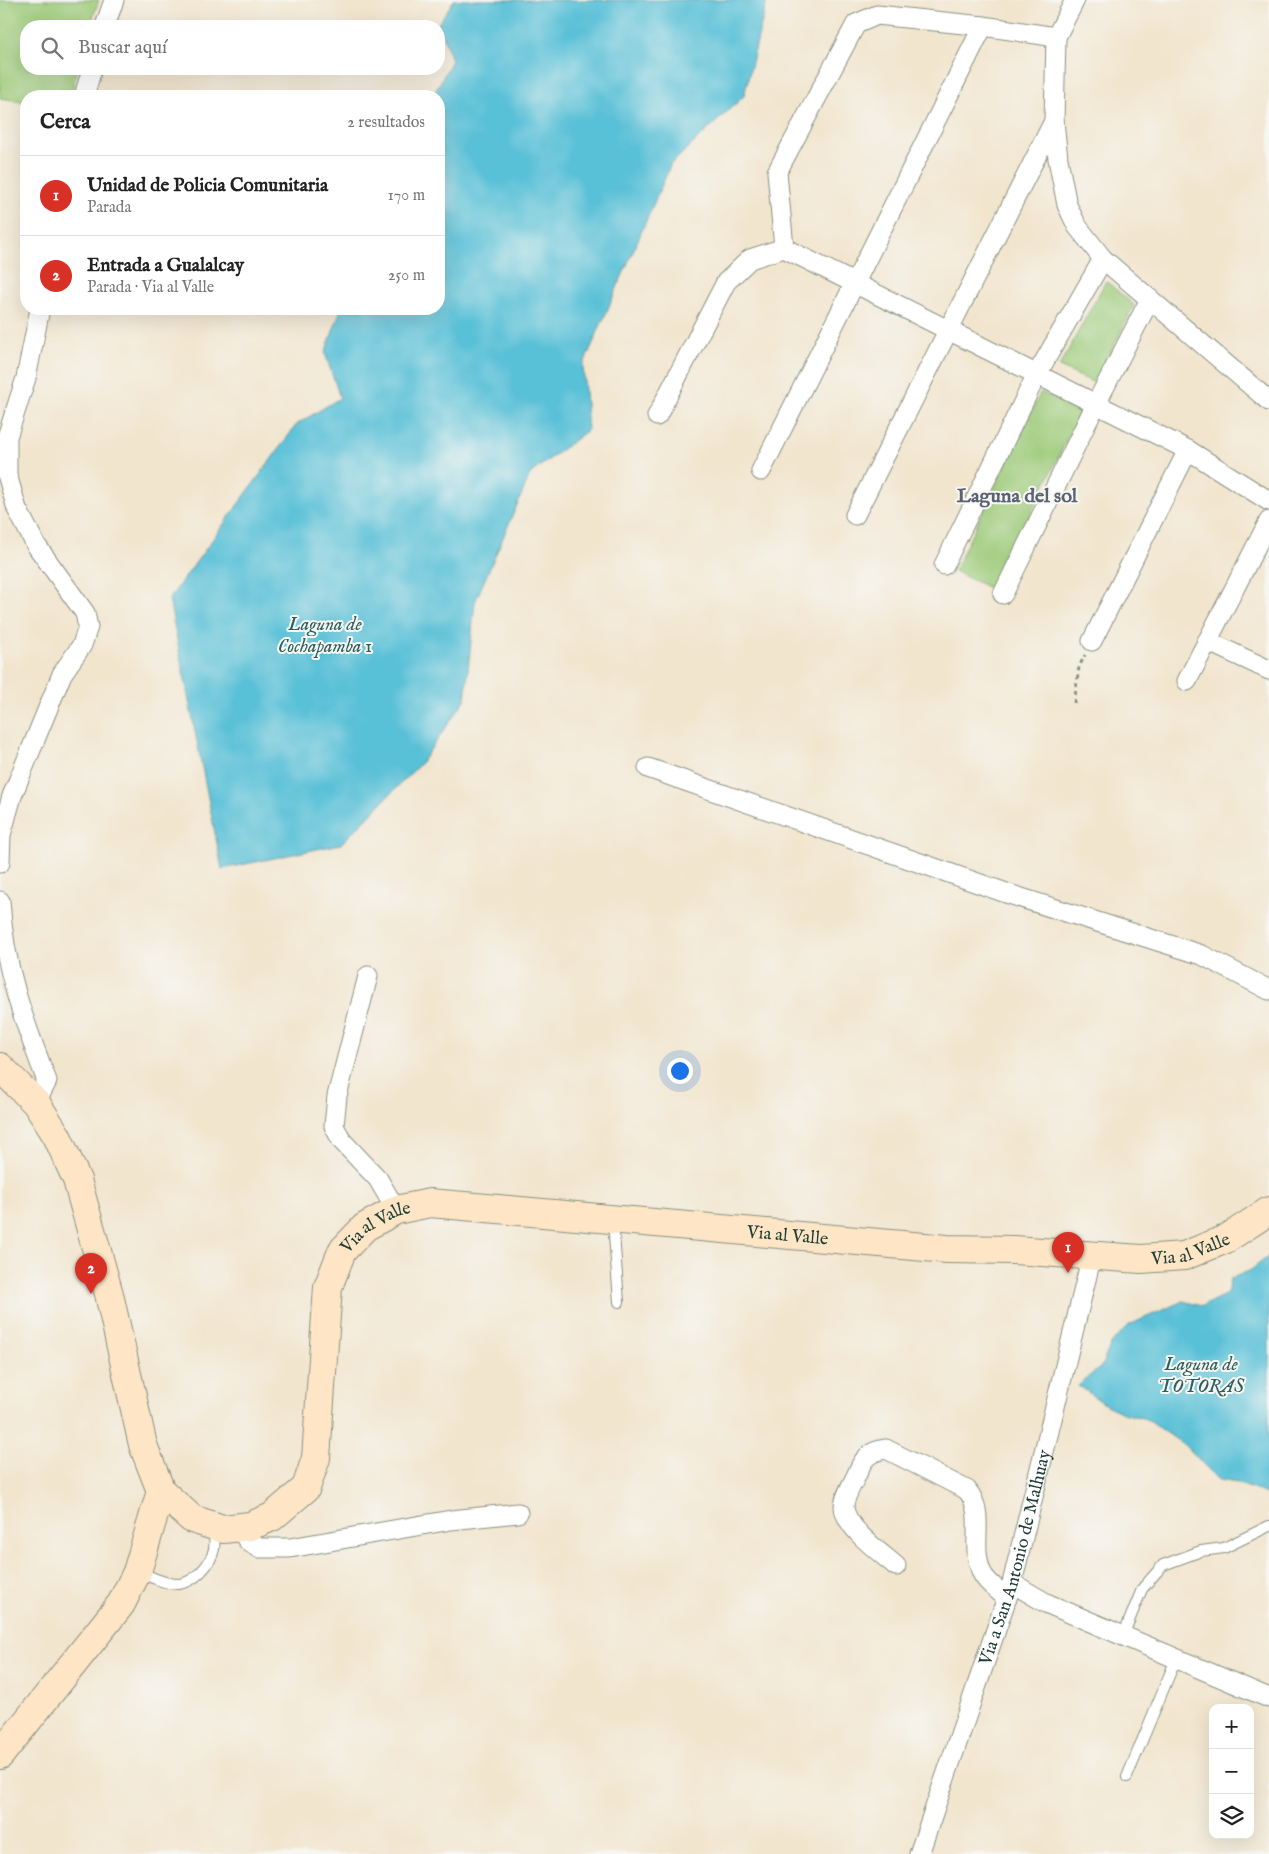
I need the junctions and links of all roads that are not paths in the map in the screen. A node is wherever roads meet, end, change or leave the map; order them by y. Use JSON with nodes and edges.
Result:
{"nodes":[{"id":1,"x":114,"y":0,"type":"edge"},
{"id":2,"x":1075,"y":0,"type":"edge"},
{"id":3,"x":107,"y":20,"type":"edge"},
{"id":4,"x":983,"y":26,"type":"junction"},
{"id":5,"x":1056,"y":37,"type":"junction"},
{"id":6,"x":90,"y":75,"type":"edge"},
{"id":7,"x":86,"y":90,"type":"edge"},
{"id":8,"x":1054,"y":121,"type":"junction"},
{"id":9,"x":784,"y":248,"type":"junction"},
{"id":10,"x":1104,"y":259,"type":"junction"},
{"id":11,"x":854,"y":283,"type":"junction"},
{"id":12,"x":1150,"y":300,"type":"junction"},
{"id":13,"x":39,"y":315,"type":"edge"},
{"id":14,"x":948,"y":330,"type":"junction"},
{"id":15,"x":1037,"y":374,"type":"junction"},
{"id":16,"x":1269,"y":401,"type":"edge"},
{"id":17,"x":1096,"y":404,"type":"junction"},
{"id":18,"x":657,"y":416,"type":"dead end"},
{"id":19,"x":1188,"y":450,"type":"junction"},
{"id":20,"x":761,"y":471,"type":"dead end"},
{"id":21,"x":1269,"y":501,"type":"edge"},
{"id":22,"x":855,"y":515,"type":"dead end"},
{"id":23,"x":1269,"y":521,"type":"edge"},
{"id":24,"x":944,"y":565,"type":"dead end"},
{"id":25,"x":1004,"y":594,"type":"dead end"},
{"id":26,"x":1208,"y":641,"type":"junction"},
{"id":27,"x":1092,"y":642,"type":"road end"},
{"id":28,"x":1269,"y":670,"type":"edge"},
{"id":29,"x":1187,"y":681,"type":"dead end"},
{"id":30,"x":648,"y":768,"type":"dead end"},
{"id":31,"x":0,"y":863,"type":"edge"},
{"id":32,"x":0,"y":901,"type":"edge"},
{"id":33,"x":368,"y":976,"type":"dead end"},
{"id":34,"x":1269,"y":990,"type":"edge"},
{"id":35,"x":0,"y":1067,"type":"edge"},
{"id":36,"x":36,"y":1103,"type":"junction"},
{"id":37,"x":396,"y":1210,"type":"junction"},
{"id":38,"x":1269,"y":1211,"type":"edge"},
{"id":39,"x":612,"y":1218,"type":"junction"},
{"id":40,"x":1092,"y":1255,"type":"junction"},
{"id":41,"x":619,"y":1302,"type":"dead end"},
{"id":42,"x":161,"y":1491,"type":"junction"},
{"id":43,"x":518,"y":1514,"type":"dead end"},
{"id":44,"x":1269,"y":1526,"type":"edge"},
{"id":45,"x":220,"y":1527,"type":"junction"},
{"id":46,"x":896,"y":1566,"type":"dead end"},
{"id":47,"x":137,"y":1572,"type":"junction"},
{"id":48,"x":1009,"y":1591,"type":"junction"},
{"id":49,"x":1123,"y":1636,"type":"junction"},
{"id":50,"x":1176,"y":1658,"type":"junction"},
{"id":51,"x":1269,"y":1698,"type":"edge"},
{"id":52,"x":0,"y":1755,"type":"edge"},
{"id":53,"x":1127,"y":1777,"type":"dead end"},
{"id":54,"x":920,"y":1854,"type":"edge"}],
"edges":[{"from":1,"to":3,"type":"street"},
{"from":2,"to":5,"type":"street"},
{"from":4,"to":5,"type":"street"},
{"from":4,"to":9,"type":"street"},
{"from":4,"to":11,"type":"street"},
{"from":5,"to":8,"type":"street"},
{"from":6,"to":7,"type":"street"},
{"from":8,"to":10,"type":"street"},
{"from":8,"to":14,"type":"street"},
{"from":9,"to":11,"type":"street"},
{"from":9,"to":18,"type":"street"},
{"from":10,"to":12,"type":"street"},
{"from":10,"to":15,"type":"street"},
{"from":11,"to":14,"type":"street"},
{"from":11,"to":20,"type":"street"},
{"from":12,"to":16,"type":"street"},
{"from":12,"to":17,"type":"street"},
{"from":13,"to":31,"type":"street"},
{"from":14,"to":15,"type":"street"},
{"from":14,"to":22,"type":"street"},
{"from":15,"to":17,"type":"street"},
{"from":15,"to":24,"type":"street"},
{"from":17,"to":19,"type":"street"},
{"from":17,"to":25,"type":"street"},
{"from":19,"to":21,"type":"street"},
{"from":19,"to":27,"type":"street"},
{"from":23,"to":26,"type":"street"},
{"from":26,"to":28,"type":"street"},
{"from":26,"to":29,"type":"street"},
{"from":30,"to":34,"type":"street"},
{"from":32,"to":36,"type":"street"},
{"from":33,"to":37,"type":"street"},
{"from":35,"to":36,"type":"main road","name":"Via al Valle"},
{"from":36,"to":42,"type":"main road","name":"Via al Valle"},
{"from":37,"to":39,"type":"main road","name":"Via al Valle"},
{"from":37,"to":45,"type":"main road","name":"Via al Valle"},
{"from":38,"to":40,"type":"main road","name":"Via al Valle"},
{"from":39,"to":40,"type":"main road","name":"Via al Valle"},
{"from":39,"to":41,"type":"lane"},
{"from":40,"to":48,"type":"street","name":"Via a San Antonio de Malhuay"},
{"from":42,"to":45,"type":"main road","name":"Via al Valle"},
{"from":42,"to":47,"type":"main road"},
{"from":43,"to":45,"type":"street"},
{"from":44,"to":49,"type":"lane"},
{"from":45,"to":47,"type":"lane"},
{"from":46,"to":48,"type":"street"},
{"from":47,"to":52,"type":"main road"},
{"from":48,"to":49,"type":"street"},
{"from":48,"to":54,"type":"street","name":"Via a San Antonio de Malhuay"},
{"from":49,"to":50,"type":"street"},
{"from":50,"to":51,"type":"street"},
{"from":50,"to":53,"type":"lane"}]}
